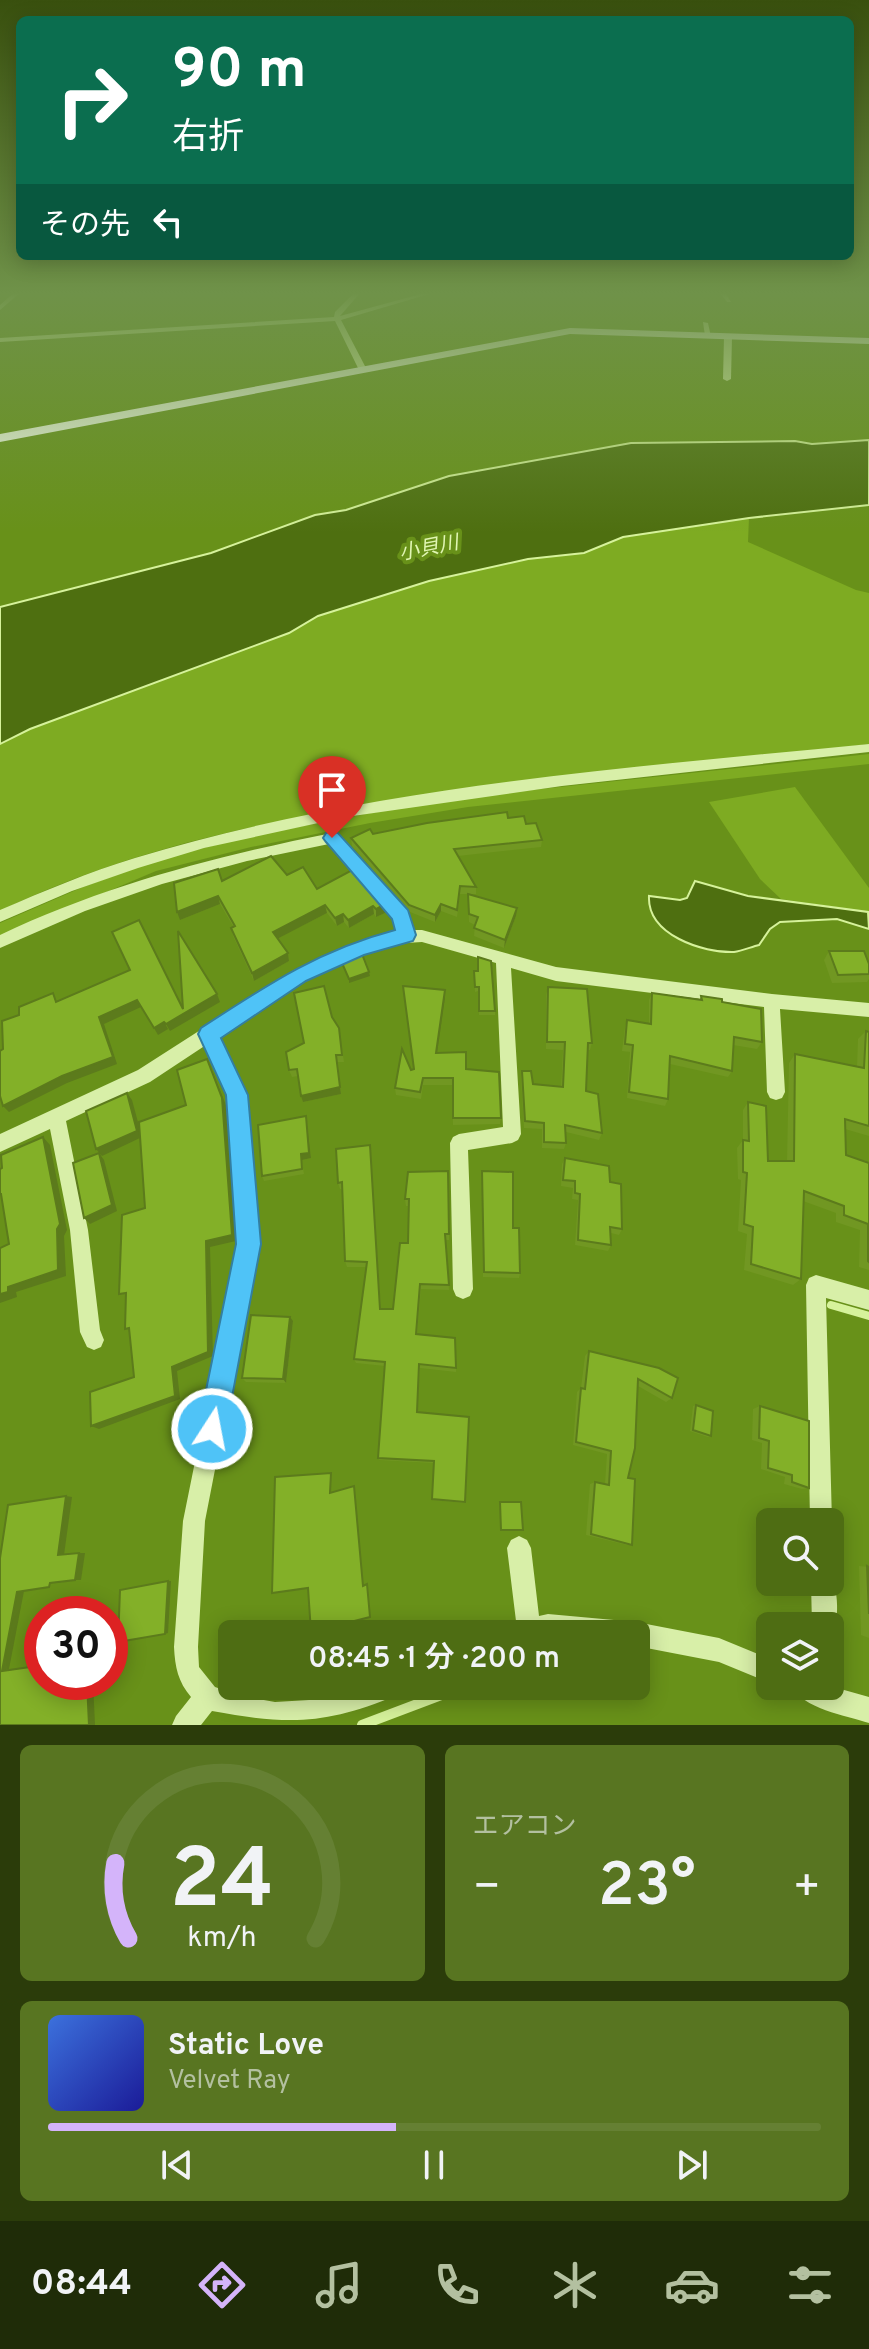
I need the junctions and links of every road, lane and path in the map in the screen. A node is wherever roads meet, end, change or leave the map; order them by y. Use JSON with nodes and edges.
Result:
{"nodes":[{"id":1,"x":339,"y":372,"type":"edge"},
{"id":2,"x":727,"y":372,"type":"edge"},
{"id":3,"x":727,"y":379,"type":"dead end"},
{"id":4,"x":0,"y":438,"type":"edge"},
{"id":5,"x":869,"y":748,"type":"edge"},
{"id":6,"x":0,"y":916,"type":"edge"},
{"id":7,"x":407,"y":935,"type":"junction"},
{"id":8,"x":0,"y":942,"type":"edge"},
{"id":9,"x":503,"y":958,"type":"junction"},
{"id":10,"x":772,"y":1001,"type":"junction"},
{"id":11,"x":869,"y":1010,"type":"edge"},
{"id":12,"x":209,"y":1034,"type":"junction"},
{"id":13,"x":776,"y":1092,"type":"dead end"},
{"id":14,"x":56,"y":1117,"type":"junction"},
{"id":15,"x":0,"y":1143,"type":"edge"},
{"id":16,"x":463,"y":1289,"type":"dead end"},
{"id":17,"x":869,"y":1300,"type":"edge"},
{"id":18,"x":94,"y":1340,"type":"dead end"},
{"id":19,"x":821,"y":1508,"type":"edge"},
{"id":20,"x":519,"y":1548,"type":"dead end"},
{"id":21,"x":519,"y":1620,"type":"edge"},
{"id":22,"x":650,"y":1637,"type":"edge"},
{"id":23,"x":756,"y":1665,"type":"edge"},
{"id":24,"x":207,"y":1697,"type":"junction"},
{"id":25,"x":355,"y":1700,"type":"edge"},
{"id":26,"x":844,"y":1700,"type":"edge"},
{"id":27,"x":869,"y":1710,"type":"edge"},
{"id":28,"x":185,"y":1725,"type":"edge"}],
"edges":[{"from":1,"to":4,"type":"main road"},
{"from":2,"to":3,"type":"street"},
{"from":5,"to":6,"type":"street"},
{"from":7,"to":8,"type":"street"},
{"from":7,"to":9,"type":"street"},
{"from":7,"to":12,"type":"street"},
{"from":9,"to":10,"type":"street"},
{"from":9,"to":16,"type":"street"},
{"from":10,"to":11,"type":"street"},
{"from":10,"to":13,"type":"street"},
{"from":12,"to":14,"type":"street"},
{"from":12,"to":24,"type":"street"},
{"from":14,"to":15,"type":"street"},
{"from":14,"to":18,"type":"street"},
{"from":17,"to":19,"type":"street"},
{"from":20,"to":21,"type":"street"},
{"from":22,"to":23,"type":"street"},
{"from":24,"to":25,"type":"street"},
{"from":24,"to":28,"type":"street"},
{"from":26,"to":27,"type":"street"}]}
